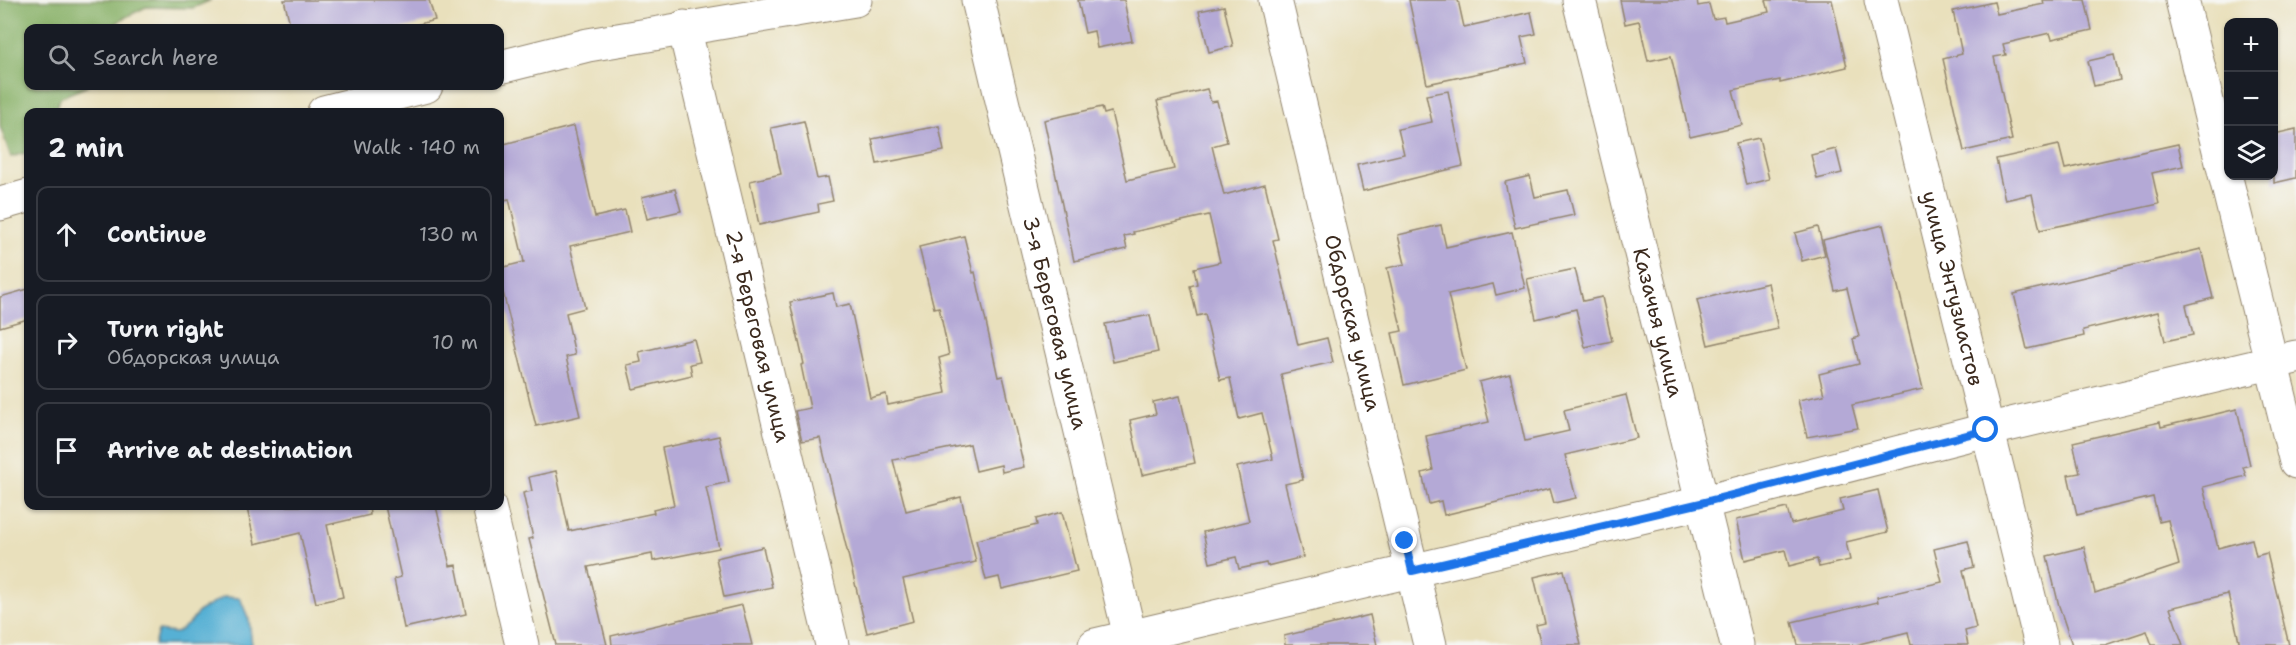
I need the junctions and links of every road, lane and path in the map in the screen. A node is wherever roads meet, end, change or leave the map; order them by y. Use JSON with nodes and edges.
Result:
{"nodes":[{"id":1,"x":855,"y":0,"type":"edge"},
{"id":2,"x":978,"y":0,"type":"edge"},
{"id":3,"x":1275,"y":0,"type":"edge"},
{"id":4,"x":1578,"y":0,"type":"edge"},
{"id":5,"x":1881,"y":0,"type":"edge"},
{"id":6,"x":2182,"y":0,"type":"edge"},
{"id":7,"x":684,"y":27,"type":"junction"},
{"id":8,"x":504,"y":66,"type":"edge"},
{"id":9,"x":418,"y":90,"type":"edge"},
{"id":10,"x":390,"y":104,"type":"edge"},
{"id":11,"x":357,"y":108,"type":"edge"},
{"id":12,"x":24,"y":197,"type":"edge"},
{"id":13,"x":0,"y":204,"type":"edge"},
{"id":14,"x":2284,"y":359,"type":"edge"},
{"id":15,"x":1986,"y":430,"type":"junction"},
{"id":16,"x":2296,"y":462,"type":"edge"},
{"id":17,"x":1701,"y":503,"type":"junction"},
{"id":18,"x":490,"y":510,"type":"edge"},
{"id":19,"x":1412,"y":571,"type":"junction"},
{"id":20,"x":1131,"y":641,"type":"edge"},
{"id":21,"x":522,"y":645,"type":"edge"},
{"id":22,"x":832,"y":645,"type":"edge"},
{"id":23,"x":1095,"y":645,"type":"edge"},
{"id":24,"x":1431,"y":645,"type":"edge"},
{"id":25,"x":1737,"y":645,"type":"edge"},
{"id":26,"x":2041,"y":645,"type":"edge"}],
"edges":[{"from":1,"to":7,"type":"street"},
{"from":2,"to":20,"type":"street","name":"3-я Береговая улица"},
{"from":3,"to":19,"type":"street","name":"Обдорская улица"},
{"from":4,"to":17,"type":"street","name":"Казачья улица"},
{"from":5,"to":15,"type":"street","name":"улица Энтузиастов"},
{"from":6,"to":14,"type":"street"},
{"from":7,"to":8,"type":"street"},
{"from":7,"to":22,"type":"street","name":"2-я Береговая улица"},
{"from":9,"to":10,"type":"street"},
{"from":10,"to":11,"type":"street"},
{"from":12,"to":13,"type":"street"},
{"from":14,"to":15,"type":"street"},
{"from":14,"to":16,"type":"street"},
{"from":15,"to":17,"type":"street"},
{"from":15,"to":26,"type":"street","name":"улица Энтузиастов"},
{"from":17,"to":19,"type":"street"},
{"from":17,"to":25,"type":"street","name":"Казачья улица"},
{"from":18,"to":21,"type":"street"},
{"from":19,"to":20,"type":"street"},
{"from":19,"to":24,"type":"street","name":"Обдорская улица"},
{"from":20,"to":23,"type":"street"}]}
